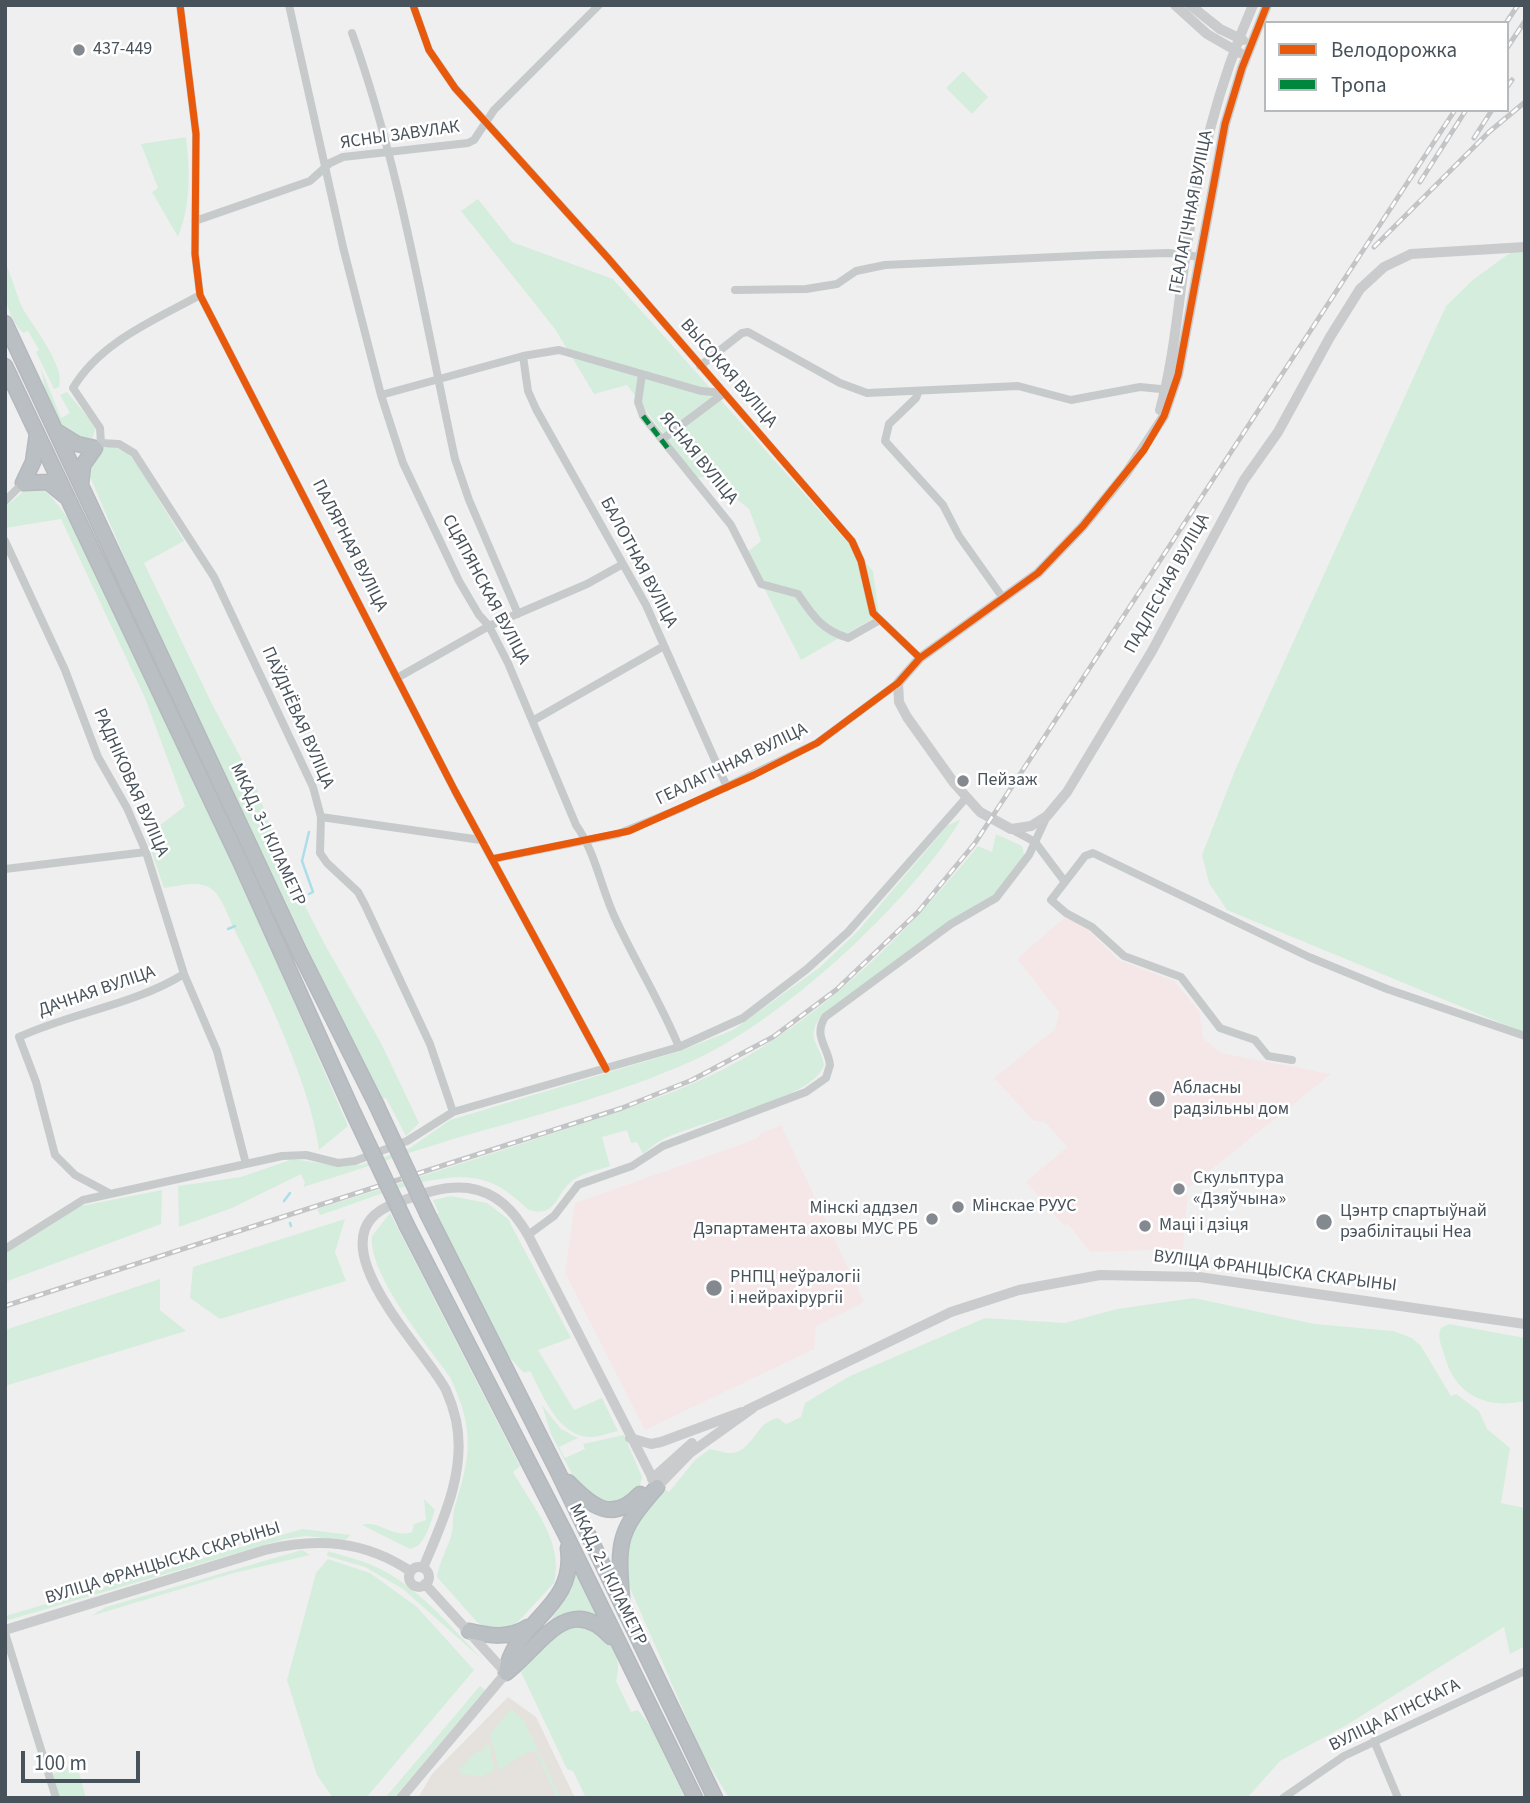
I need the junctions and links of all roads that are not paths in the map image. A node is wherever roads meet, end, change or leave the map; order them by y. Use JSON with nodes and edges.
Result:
{"nodes":[{"id":1,"x":180,"y":5,"type":"edge"},
{"id":2,"x":289,"y":5,"type":"edge"},
{"id":3,"x":413,"y":5,"type":"edge"},
{"id":4,"x":599,"y":5,"type":"edge"},
{"id":5,"x":1175,"y":5,"type":"edge"},
{"id":6,"x":1190,"y":5,"type":"edge"},
{"id":7,"x":1253,"y":5,"type":"edge"},
{"id":8,"x":1267,"y":5,"type":"edge"},
{"id":9,"x":352,"y":33,"type":"dead end"},
{"id":10,"x":1239,"y":38,"type":"junction"},
{"id":11,"x":1251,"y":44,"type":"junction"},
{"id":12,"x":1234,"y":50,"type":"junction"},
{"id":13,"x":1246,"y":56,"type":"junction"},
{"id":14,"x":488,"y":122,"type":"junction"},
{"id":15,"x":389,"y":153,"type":"junction"},
{"id":16,"x":324,"y":169,"type":"junction"},
{"id":17,"x":195,"y":221,"type":"junction"},
{"id":18,"x":1525,"y":247,"type":"edge"},
{"id":19,"x":1185,"y":255,"type":"junction"},
{"id":20,"x":1200,"y":257,"type":"junction"},
{"id":21,"x":735,"y":290,"type":"dead end"},
{"id":22,"x":200,"y":295,"type":"junction"},
{"id":23,"x":5,"y":323,"type":"edge"},
{"id":24,"x":523,"y":356,"type":"junction"},
{"id":25,"x":5,"y":366,"type":"edge"},
{"id":26,"x":700,"y":366,"type":"junction"},
{"id":27,"x":642,"y":374,"type":"junction"},
{"id":28,"x":438,"y":378,"type":"junction"},
{"id":29,"x":1170,"y":390,"type":"junction"},
{"id":30,"x":724,"y":393,"type":"junction"},
{"id":31,"x":918,"y":393,"type":"junction"},
{"id":32,"x":381,"y":395,"type":"junction"},
{"id":33,"x":55,"y":430,"type":"junction"},
{"id":34,"x":37,"y":432,"type":"junction"},
{"id":35,"x":664,"y":438,"type":"junction"},
{"id":36,"x":98,"y":445,"type":"junction"},
{"id":37,"x":23,"y":483,"type":"junction"},
{"id":38,"x":80,"y":485,"type":"junction"},
{"id":39,"x":70,"y":500,"type":"junction"},
{"id":40,"x":5,"y":501,"type":"edge"},
{"id":41,"x":5,"y":541,"type":"edge"},
{"id":42,"x":623,"y":564,"type":"junction"},
{"id":43,"x":1003,"y":597,"type":"junction"},
{"id":44,"x":518,"y":614,"type":"junction"},
{"id":45,"x":878,"y":621,"type":"junction"},
{"id":46,"x":489,"y":626,"type":"junction"},
{"id":47,"x":664,"y":646,"type":"junction"},
{"id":48,"x":920,"y":658,"type":"junction"},
{"id":49,"x":397,"y":678,"type":"junction"},
{"id":50,"x":898,"y":683,"type":"junction"},
{"id":51,"x":534,"y":720,"type":"junction"},
{"id":52,"x":727,"y":787,"type":"junction"},
{"id":53,"x":966,"y":798,"type":"junction"},
{"id":54,"x":1047,"y":816,"type":"junction"},
{"id":55,"x":321,"y":817,"type":"junction"},
{"id":56,"x":1011,"y":830,"type":"junction"},
{"id":57,"x":586,"y":838,"type":"junction"},
{"id":58,"x":481,"y":840,"type":"junction"},
{"id":59,"x":1035,"y":842,"type":"junction"},
{"id":60,"x":146,"y":852,"type":"junction"},
{"id":61,"x":492,"y":859,"type":"junction"},
{"id":62,"x":5,"y":869,"type":"edge"},
{"id":63,"x":1065,"y":882,"type":"junction"},
{"id":64,"x":184,"y":974,"type":"junction"},
{"id":65,"x":1525,"y":1036,"type":"edge"},
{"id":66,"x":679,"y":1047,"type":"junction"},
{"id":67,"x":1292,"y":1060,"type":"dead end"},
{"id":68,"x":606,"y":1069,"type":"junction"},
{"id":69,"x":453,"y":1112,"type":"junction"},
{"id":70,"x":246,"y":1164,"type":"junction"},
{"id":71,"x":110,"y":1194,"type":"junction"},
{"id":72,"x":528,"y":1235,"type":"junction"},
{"id":73,"x":5,"y":1249,"type":"edge"},
{"id":74,"x":1525,"y":1324,"type":"edge"},
{"id":75,"x":500,"y":1361,"type":"joint"},
{"id":76,"x":482,"y":1370,"type":"joint"},
{"id":77,"x":751,"y":1409,"type":"junction"},
{"id":78,"x":630,"y":1438,"type":"junction"},
{"id":79,"x":558,"y":1472,"type":"junction"},
{"id":80,"x":655,"y":1483,"type":"junction"},
{"id":81,"x":565,"y":1533,"type":"junction"},
{"id":82,"x":423,"y":1568,"type":"junction"},
{"id":83,"x":411,"y":1571,"type":"junction"},
{"id":84,"x":425,"y":1584,"type":"junction"},
{"id":85,"x":623,"y":1606,"type":"junction"},
{"id":86,"x":535,"y":1623,"type":"junction"},
{"id":87,"x":469,"y":1631,"type":"junction"},
{"id":88,"x":5,"y":1632,"type":"edge"},
{"id":89,"x":627,"y":1659,"type":"junction"},
{"id":90,"x":1525,"y":1671,"type":"edge"},
{"id":91,"x":506,"y":1673,"type":"junction"},
{"id":92,"x":1374,"y":1741,"type":"junction"},
{"id":93,"x":56,"y":1798,"type":"edge"},
{"id":94,"x":401,"y":1798,"type":"edge"},
{"id":95,"x":695,"y":1798,"type":"edge"},
{"id":96,"x":715,"y":1798,"type":"edge"},
{"id":97,"x":1283,"y":1798,"type":"edge"},
{"id":98,"x":1398,"y":1798,"type":"edge"}],
"edges":[{"from":1,"to":17,"type":"street","name":"ПАЛЯРНАЯ ВУЛІЦА"},
{"from":2,"to":16,"type":"street","name":"СЦЯПЯНСКАЯ ВУЛІЦА"},
{"from":3,"to":14,"type":"street","name":"ВЫСОКАЯ ВУЛІЦА"},
{"from":4,"to":14,"type":"street","name":"ЯСНЫ ЗАВУЛАК"},
{"from":5,"to":12,"type":"main road"},
{"from":6,"to":10,"type":"main road"},
{"from":7,"to":10,"type":"main road","name":"ГЕАЛАГІЧНАЯ ВУЛІЦА"},
{"from":8,"to":11,"type":"main road","name":"ГЕАЛАГІЧНАЯ ВУЛІЦА"},
{"from":9,"to":15,"type":"street"},
{"from":10,"to":11,"type":"main road"},
{"from":10,"to":12,"type":"main road","name":"ГЕАЛАГІЧНАЯ ВУЛІЦА"},
{"from":11,"to":13,"type":"main road","name":"ГЕАЛАГІЧНАЯ ВУЛІЦА"},
{"from":12,"to":13,"type":"main road"},
{"from":12,"to":19,"type":"main road","name":"ГЕАЛАГІЧНАЯ ВУЛІЦА"},
{"from":13,"to":20,"type":"main road","name":"ГЕАЛАГІЧНАЯ ВУЛІЦА"},
{"from":14,"to":15,"type":"street","name":"ЯСНЫ ЗАВУЛАК"},
{"from":14,"to":26,"type":"street","name":"ВЫСОКАЯ ВУЛІЦА"},
{"from":15,"to":16,"type":"street","name":"ЯСНЫ ЗАВУЛАК"},
{"from":15,"to":28,"type":"street"},
{"from":16,"to":17,"type":"street","name":"ЯСНЫ ЗАВУЛАК"},
{"from":16,"to":32,"type":"street","name":"СЦЯПЯНСКАЯ ВУЛІЦА"},
{"from":17,"to":22,"type":"street","name":"ПАЛЯРНАЯ ВУЛІЦА"},
{"from":18,"to":54,"type":"main road","name":"ПАДЛЕСНАЯ ВУЛІЦА"},
{"from":19,"to":20,"type":"street"},
{"from":19,"to":21,"type":"street"},
{"from":19,"to":29,"type":"main road","name":"ГЕАЛАГІЧНАЯ ВУЛІЦА"},
{"from":20,"to":29,"type":"main road","name":"ГЕАЛАГІЧНАЯ ВУЛІЦА"},
{"from":22,"to":36,"type":"street"},
{"from":22,"to":49,"type":"street","name":"ПАЛЯРНАЯ ВУЛІЦА"},
{"from":23,"to":33,"type":"highway","name":"МКАД, 3-І КІЛАМЕТР"},
{"from":24,"to":27,"type":"street"},
{"from":24,"to":28,"type":"street"},
{"from":24,"to":42,"type":"street","name":"БАЛОТНАЯ ВУЛІЦА"},
{"from":25,"to":34,"type":"highway","name":"МКАД, 3-І КІЛАМЕТР"},
{"from":26,"to":30,"type":"street","name":"ВЫСОКАЯ ВУЛІЦА"},
{"from":26,"to":31,"type":"street","name":"ВЫСОКАЯ ВУЛІЦА"},
{"from":27,"to":30,"type":"street"},
{"from":27,"to":35,"type":"street","name":"ЯСНАЯ ВУЛІЦА"},
{"from":28,"to":32,"type":"street"},
{"from":28,"to":44,"type":"street"},
{"from":29,"to":31,"type":"street","name":"ВЫСОКАЯ ВУЛІЦА"},
{"from":29,"to":43,"type":"main road","name":"ГЕАЛАГІЧНАЯ ВУЛІЦА"},
{"from":30,"to":35,"type":"street"},
{"from":30,"to":45,"type":"street","name":"ВЫСОКАЯ ВУЛІЦА"},
{"from":31,"to":43,"type":"street"},
{"from":32,"to":46,"type":"street","name":"СЦЯПЯНСКАЯ ВУЛІЦА"},
{"from":33,"to":36,"type":"highway"},
{"from":33,"to":38,"type":"highway","name":"МКАД, 3-І КІЛАМЕТР"},
{"from":34,"to":37,"type":"highway"},
{"from":34,"to":39,"type":"highway","name":"МКАД, 3-І КІЛАМЕТР"},
{"from":35,"to":45,"type":"street","name":"ЯСНАЯ ВУЛІЦА"},
{"from":36,"to":38,"type":"highway"},
{"from":36,"to":55,"type":"street","name":"ПАЎДНЁВАЯ ВУЛІЦА"},
{"from":37,"to":39,"type":"highway"},
{"from":37,"to":40,"type":"street"},
{"from":38,"to":75,"type":"highway","name":"МКАД, 3-І КІЛАМЕТР","bridge":true},
{"from":39,"to":76,"type":"highway","name":"МКАД, 3-І КІЛАМЕТР","bridge":true},
{"from":41,"to":60,"type":"street","name":"РАДНІКОВАЯ ВУЛІЦА"},
{"from":42,"to":44,"type":"street"},
{"from":42,"to":47,"type":"street","name":"БАЛОТНАЯ ВУЛІЦА"},
{"from":43,"to":48,"type":"main road","name":"ГЕАЛАГІЧНАЯ ВУЛІЦА"},
{"from":44,"to":46,"type":"street"},
{"from":45,"to":48,"type":"street","name":"ВЫСОКАЯ ВУЛІЦА"},
{"from":46,"to":49,"type":"street"},
{"from":46,"to":51,"type":"street","name":"СЦЯПЯНСКАЯ ВУЛІЦА"},
{"from":47,"to":51,"type":"street"},
{"from":47,"to":52,"type":"street","name":"БАЛОТНАЯ ВУЛІЦА"},
{"from":48,"to":50,"type":"main road","name":"ГЕАЛАГІЧНАЯ ВУЛІЦА"},
{"from":49,"to":58,"type":"street","name":"ПАЛЯРНАЯ ВУЛІЦА"},
{"from":50,"to":52,"type":"street","name":"ГЕАЛАГІЧНАЯ ВУЛІЦА"},
{"from":50,"to":53,"type":"main road"},
{"from":51,"to":57,"type":"street","name":"СЦЯПЯНСКАЯ ВУЛІЦА"},
{"from":52,"to":57,"type":"street","name":"ГЕАЛАГІЧНАЯ ВУЛІЦА"},
{"from":53,"to":56,"type":"main road"},
{"from":53,"to":66,"type":"street"},
{"from":54,"to":56,"type":"main road","name":"ПАДЛЕСНАЯ ВУЛІЦА"},
{"from":54,"to":59,"type":"street"},
{"from":55,"to":58,"type":"street"},
{"from":55,"to":69,"type":"street","name":"ПАЎДНЁВАЯ ВУЛІЦА"},
{"from":56,"to":59,"type":"street"},
{"from":57,"to":61,"type":"street","name":"ГЕАЛАГІЧНАЯ ВУЛІЦА"},
{"from":57,"to":66,"type":"street","name":"СЦЯПЯНСКАЯ ВУЛІЦА"},
{"from":58,"to":61,"type":"street","name":"ПАЛЯРНАЯ ВУЛІЦА"},
{"from":59,"to":63,"type":"street"},
{"from":59,"to":72,"type":"street"},
{"from":60,"to":62,"type":"street"},
{"from":60,"to":64,"type":"street","name":"РАДНІКОВАЯ ВУЛІЦА"},
{"from":61,"to":68,"type":"street","name":"ПАЛЯРНАЯ ВУЛІЦА"},
{"from":63,"to":65,"type":"street"},
{"from":63,"to":67,"type":"street"},
{"from":64,"to":70,"type":"street","name":"РАДНІКОВАЯ ВУЛІЦА"},
{"from":64,"to":71,"type":"street","name":"ДАЧНАЯ ВУЛІЦА"},
{"from":66,"to":68,"type":"street"},
{"from":68,"to":69,"type":"street"},
{"from":69,"to":70,"type":"street"},
{"from":70,"to":71,"type":"street"},
{"from":71,"to":73,"type":"street"},
{"from":72,"to":78,"type":"main road"},
{"from":72,"to":82,"type":"main road"},
{"from":74,"to":77,"type":"main road","name":"ВУЛІЦА ФРАНЦЫСКА СКАРЫНЫ"},
{"from":75,"to":79,"type":"highway","name":"МКАД, 2-І КІЛАМЕТР"},
{"from":76,"to":81,"type":"highway","name":"МКАД, 2-І КІЛАМЕТР"},
{"from":77,"to":78,"type":"main road"},
{"from":77,"to":80,"type":"main road","name":"ВУЛІЦА ФРАНЦЫСКА СКАРЫНЫ"},
{"from":78,"to":80,"type":"main road"},
{"from":79,"to":80,"type":"highway"},
{"from":79,"to":85,"type":"highway","name":"МКАД, 2-І КІЛАМЕТР"},
{"from":80,"to":85,"type":"highway"},
{"from":81,"to":86,"type":"highway"},
{"from":81,"to":89,"type":"highway","name":"МКАД, 2-І КІЛАМЕТР"},
{"from":82,"to":83,"type":"main road"},
{"from":82,"to":84,"type":"main road"},
{"from":83,"to":84,"type":"main road"},
{"from":83,"to":88,"type":"main road","name":"ВУЛІЦА ФРАНЦЫСКА СКАРЫНЫ"},
{"from":84,"to":87,"type":"main road"},
{"from":85,"to":96,"type":"highway","name":"МКАД, 2-І КІЛАМЕТР"},
{"from":86,"to":87,"type":"highway"},
{"from":86,"to":91,"type":"highway"},
{"from":87,"to":91,"type":"main road"},
{"from":88,"to":93,"type":"street"},
{"from":89,"to":91,"type":"highway"},
{"from":89,"to":95,"type":"highway","name":"МКАД, 2-І КІЛАМЕТР"},
{"from":90,"to":92,"type":"street","name":"ВУЛІЦА АГІНСКАГА"},
{"from":91,"to":94,"type":"main road"},
{"from":92,"to":97,"type":"street","name":"ВУЛІЦА АГІНСКАГА"},
{"from":92,"to":98,"type":"street"}]}
